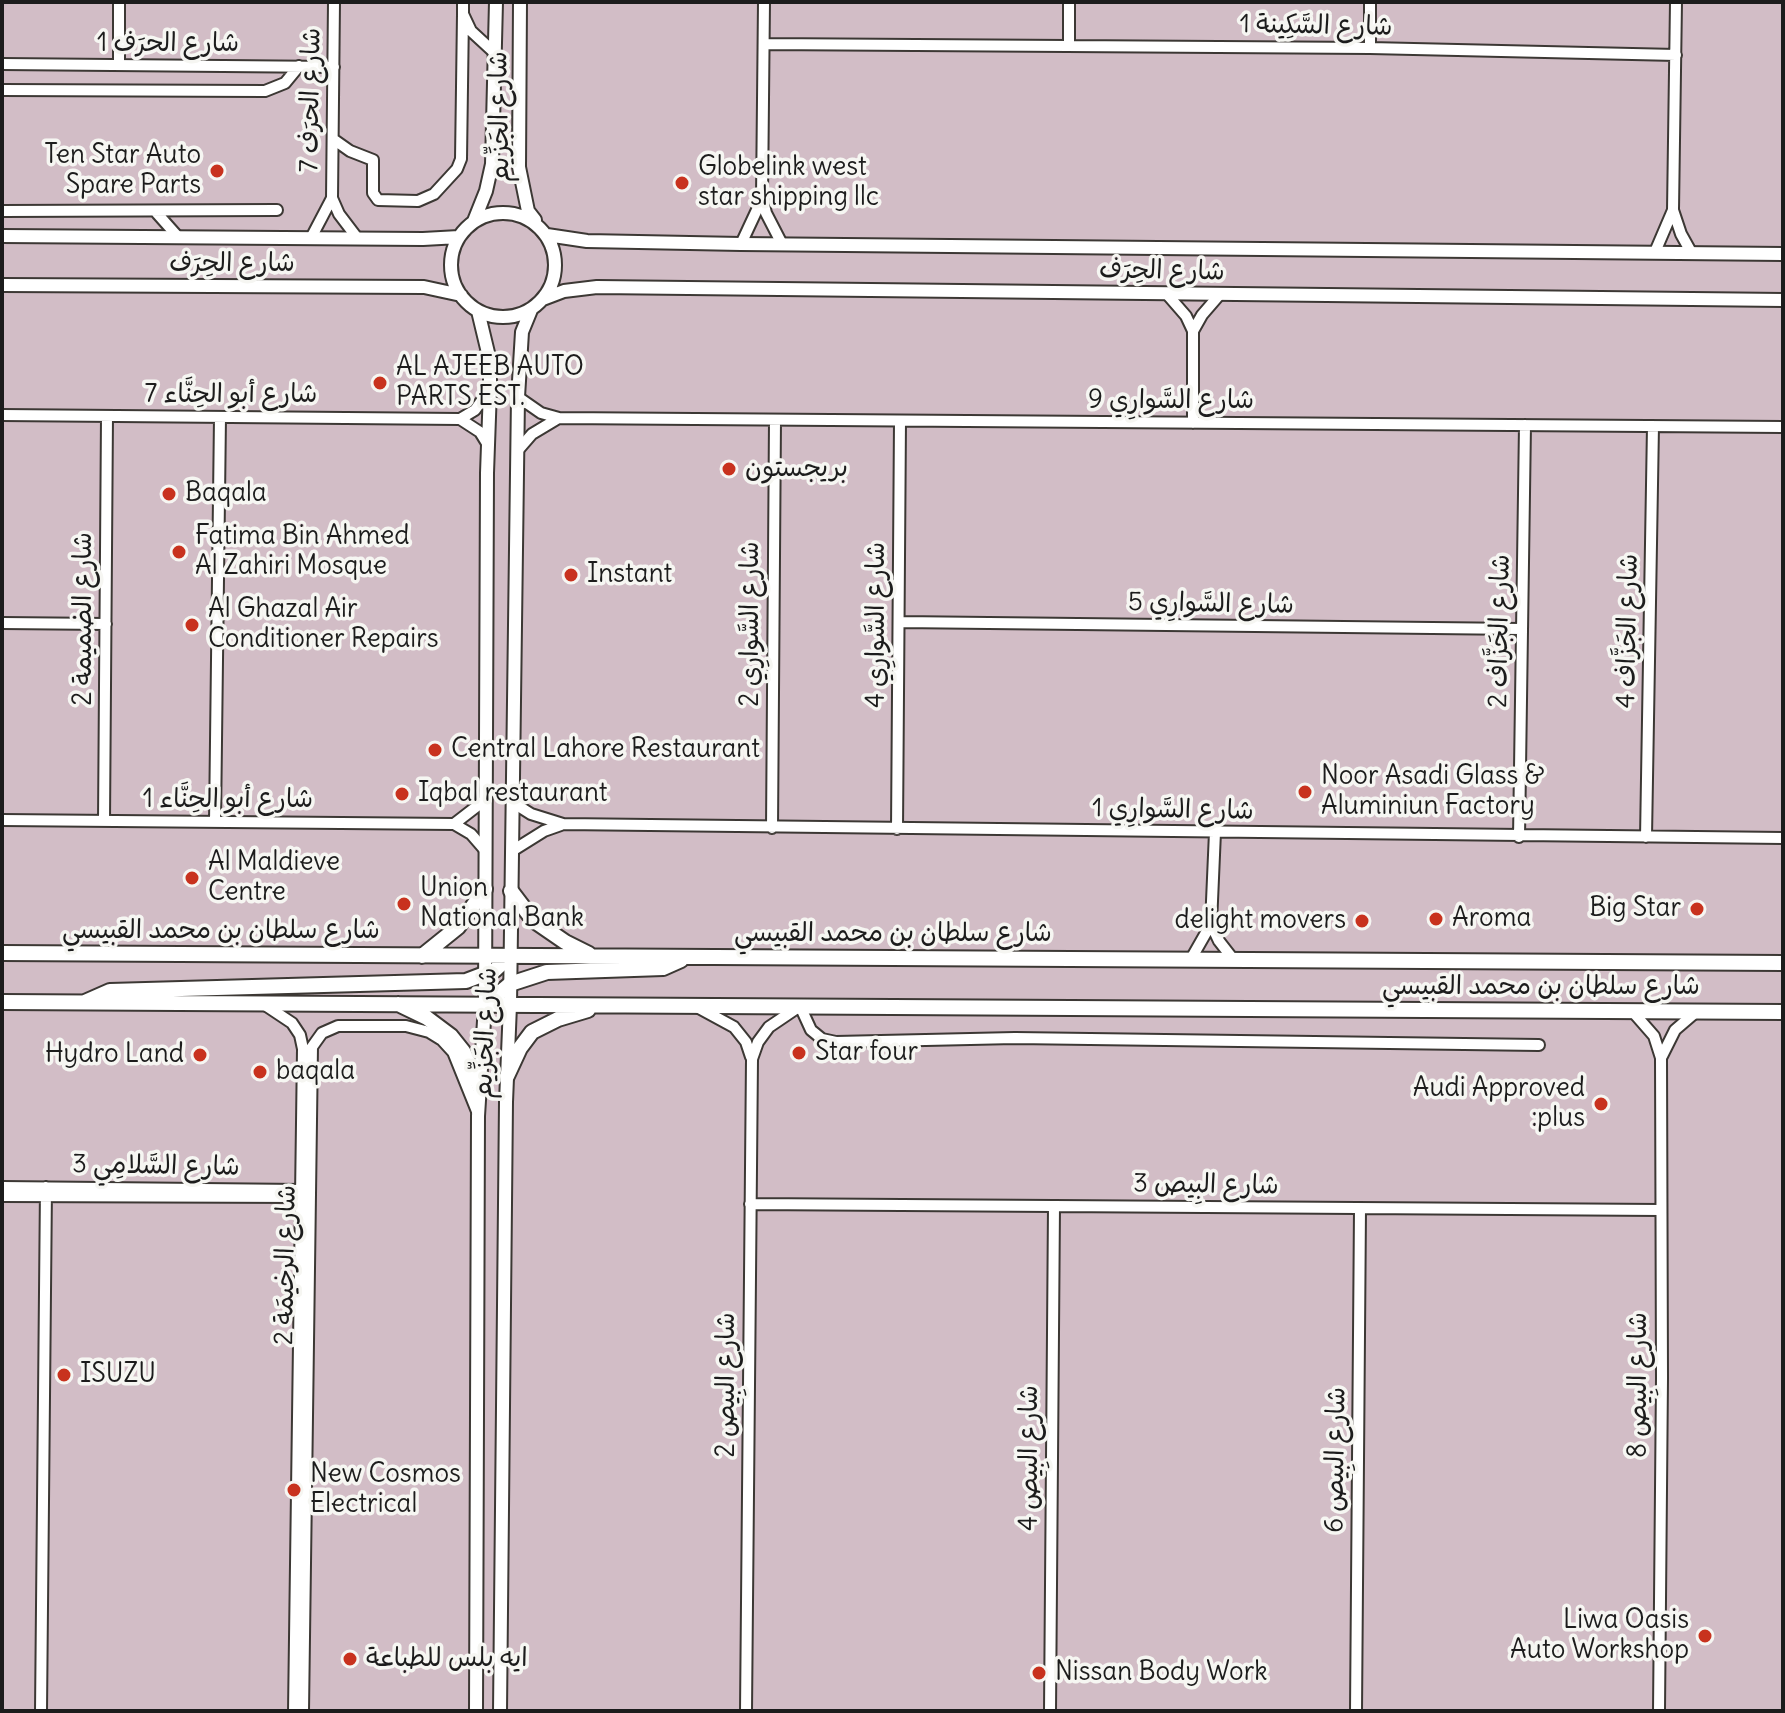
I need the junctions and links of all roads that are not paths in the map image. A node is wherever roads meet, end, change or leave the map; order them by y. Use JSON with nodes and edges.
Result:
{"nodes":[{"id":1,"x":119,"y":2,"type":"edge"},
{"id":2,"x":334,"y":2,"type":"edge"},
{"id":3,"x":463,"y":2,"type":"edge"},
{"id":4,"x":496,"y":2,"type":"edge"},
{"id":5,"x":520,"y":2,"type":"edge"},
{"id":6,"x":764,"y":2,"type":"edge"},
{"id":7,"x":1069,"y":2,"type":"edge"},
{"id":8,"x":1370,"y":2,"type":"edge"},
{"id":9,"x":1676,"y":2,"type":"edge"},
{"id":10,"x":463,"y":14,"type":"junction"},
{"id":11,"x":764,"y":44,"type":"junction"},
{"id":12,"x":1069,"y":44,"type":"junction"},
{"id":13,"x":484,"y":45,"type":"junction"},
{"id":14,"x":462,"y":46,"type":"junction"},
{"id":15,"x":1370,"y":48,"type":"junction"},
{"id":16,"x":496,"y":54,"type":"junction"},
{"id":17,"x":1676,"y":55,"type":"junction"},
{"id":18,"x":2,"y":64,"type":"edge"},
{"id":19,"x":119,"y":65,"type":"junction"},
{"id":20,"x":299,"y":66,"type":"junction"},
{"id":21,"x":334,"y":67,"type":"junction"},
{"id":22,"x":2,"y":90,"type":"edge"},
{"id":23,"x":333,"y":139,"type":"junction"},
{"id":24,"x":762,"y":197,"type":"junction"},
{"id":25,"x":332,"y":198,"type":"junction"},
{"id":26,"x":277,"y":210,"type":"dead end"},
{"id":27,"x":1673,"y":210,"type":"junction"},
{"id":28,"x":2,"y":211,"type":"edge"},
{"id":29,"x":155,"y":211,"type":"junction"},
{"id":30,"x":474,"y":221,"type":"junction"},
{"id":31,"x":543,"y":231,"type":"junction"},
{"id":32,"x":2,"y":236,"type":"edge"},
{"id":33,"x":459,"y":237,"type":"junction"},
{"id":34,"x":179,"y":238,"type":"junction"},
{"id":35,"x":311,"y":238,"type":"junction"},
{"id":36,"x":358,"y":239,"type":"junction"},
{"id":37,"x":741,"y":244,"type":"junction"},
{"id":38,"x":782,"y":244,"type":"junction"},
{"id":39,"x":1655,"y":252,"type":"junction"},
{"id":40,"x":1691,"y":252,"type":"junction"},
{"id":41,"x":1783,"y":254,"type":"edge"},
{"id":42,"x":2,"y":285,"type":"edge"},
{"id":43,"x":1166,"y":293,"type":"junction"},
{"id":44,"x":1221,"y":293,"type":"junction"},
{"id":45,"x":461,"y":295,"type":"junction"},
{"id":46,"x":543,"y":299,"type":"junction"},
{"id":47,"x":1783,"y":300,"type":"edge"},
{"id":48,"x":531,"y":310,"type":"junction"},
{"id":49,"x":478,"y":311,"type":"junction"},
{"id":50,"x":1193,"y":331,"type":"junction"},
{"id":51,"x":490,"y":389,"type":"junction"},
{"id":52,"x":518,"y":397,"type":"junction"},
{"id":53,"x":2,"y":415,"type":"edge"},
{"id":54,"x":107,"y":416,"type":"junction"},
{"id":55,"x":220,"y":417,"type":"junction"},
{"id":56,"x":559,"y":418,"type":"junction"},
{"id":57,"x":460,"y":419,"type":"junction"},
{"id":58,"x":775,"y":420,"type":"junction"},
{"id":59,"x":900,"y":421,"type":"junction"},
{"id":60,"x":1193,"y":423,"type":"junction"},
{"id":61,"x":1525,"y":425,"type":"junction"},
{"id":62,"x":1653,"y":426,"type":"junction"},
{"id":63,"x":1783,"y":427,"type":"edge"},
{"id":64,"x":488,"y":445,"type":"junction"},
{"id":65,"x":519,"y":449,"type":"junction"},
{"id":66,"x":900,"y":622,"type":"junction"},
{"id":67,"x":2,"y":623,"type":"edge"},
{"id":68,"x":106,"y":624,"type":"junction"},
{"id":69,"x":1521,"y":629,"type":"junction"},
{"id":70,"x":485,"y":800,"type":"junction"},
{"id":71,"x":512,"y":802,"type":"junction"},
{"id":72,"x":2,"y":820,"type":"edge"},
{"id":73,"x":104,"y":821,"type":"junction"},
{"id":74,"x":215,"y":822,"type":"junction"},
{"id":75,"x":454,"y":824,"type":"junction"},
{"id":76,"x":563,"y":824,"type":"junction"},
{"id":77,"x":772,"y":828,"type":"junction"},
{"id":78,"x":897,"y":829,"type":"junction"},
{"id":79,"x":1215,"y":832,"type":"junction"},
{"id":80,"x":1519,"y":837,"type":"junction"},
{"id":81,"x":1646,"y":837,"type":"junction"},
{"id":82,"x":1783,"y":838,"type":"edge"},
{"id":83,"x":484,"y":849,"type":"junction"},
{"id":84,"x":512,"y":851,"type":"junction"},
{"id":85,"x":485,"y":889,"type":"junction"},
{"id":86,"x":511,"y":891,"type":"junction"},
{"id":87,"x":1211,"y":924,"type":"junction"},
{"id":88,"x":2,"y":953,"type":"edge"},
{"id":89,"x":422,"y":956,"type":"junction"},
{"id":90,"x":510,"y":956,"type":"junction"},
{"id":91,"x":593,"y":956,"type":"junction"},
{"id":92,"x":689,"y":957,"type":"junction"},
{"id":93,"x":485,"y":958,"type":"junction"},
{"id":94,"x":1191,"y":959,"type":"junction"},
{"id":95,"x":1233,"y":959,"type":"junction"},
{"id":96,"x":1783,"y":963,"type":"edge"},
{"id":97,"x":485,"y":975,"type":"junction"},
{"id":98,"x":510,"y":984,"type":"junction"},
{"id":99,"x":2,"y":1002,"type":"edge"},
{"id":100,"x":84,"y":1003,"type":"junction"},
{"id":101,"x":394,"y":1003,"type":"junction"},
{"id":102,"x":265,"y":1005,"type":"junction"},
{"id":103,"x":485,"y":1005,"type":"junction"},
{"id":104,"x":510,"y":1005,"type":"junction"},
{"id":105,"x":603,"y":1005,"type":"junction"},
{"id":106,"x":695,"y":1006,"type":"junction"},
{"id":107,"x":800,"y":1006,"type":"junction"},
{"id":108,"x":1633,"y":1012,"type":"junction"},
{"id":109,"x":1696,"y":1012,"type":"junction"},
{"id":110,"x":1783,"y":1012,"type":"edge"},
{"id":111,"x":1539,"y":1045,"type":"dead end"},
{"id":112,"x":1661,"y":1058,"type":"junction"},
{"id":113,"x":752,"y":1059,"type":"junction"},
{"id":114,"x":507,"y":1076,"type":"junction"},
{"id":115,"x":480,"y":1088,"type":"junction"},
{"id":116,"x":478,"y":1116,"type":"junction"},
{"id":117,"x":2,"y":1187,"type":"edge"},
{"id":118,"x":46,"y":1192,"type":"junction"},
{"id":119,"x":304,"y":1194,"type":"junction"},
{"id":120,"x":2,"y":1196,"type":"edge"},
{"id":121,"x":750,"y":1204,"type":"junction"},
{"id":122,"x":1054,"y":1206,"type":"junction"},
{"id":123,"x":1360,"y":1209,"type":"junction"},
{"id":124,"x":1661,"y":1210,"type":"junction"},
{"id":125,"x":41,"y":1711,"type":"edge"},
{"id":126,"x":294,"y":1711,"type":"edge"},
{"id":127,"x":303,"y":1711,"type":"edge"},
{"id":128,"x":476,"y":1711,"type":"edge"},
{"id":129,"x":500,"y":1711,"type":"edge"},
{"id":130,"x":746,"y":1711,"type":"edge"},
{"id":131,"x":1050,"y":1711,"type":"edge"},
{"id":132,"x":1356,"y":1711,"type":"edge"},
{"id":133,"x":1659,"y":1711,"type":"edge"}],
"edges":[{"from":1,"to":19,"type":"street"},
{"from":2,"to":21,"type":"street","name":"شارع الحرَف 7"},
{"from":3,"to":10,"type":"street"},
{"from":4,"to":16,"type":"street","name":"شارع الجَزِّيم"},
{"from":5,"to":31,"type":"street","name":"شارع الجَزِّيم"},
{"from":6,"to":11,"type":"street"},
{"from":7,"to":12,"type":"street"},
{"from":8,"to":15,"type":"street"},
{"from":9,"to":17,"type":"street"},
{"from":10,"to":13,"type":"street"},
{"from":10,"to":14,"type":"street"},
{"from":11,"to":12,"type":"street","name":"شارع السَّكِينة 1"},
{"from":11,"to":24,"type":"street"},
{"from":12,"to":15,"type":"street","name":"شارع السَّكِينة 1"},
{"from":13,"to":14,"type":"street"},
{"from":13,"to":16,"type":"street"},
{"from":14,"to":23,"type":"street"},
{"from":15,"to":17,"type":"street","name":"شارع السَّكِينة 1"},
{"from":16,"to":30,"type":"street","name":"شارع الجَزِّيم"},
{"from":17,"to":27,"type":"street"},
{"from":18,"to":19,"type":"street","name":"شارع الحرَف 1"},
{"from":19,"to":20,"type":"street","name":"شارع الحرَف 1"},
{"from":20,"to":21,"type":"street","name":"شارع الحرَف 1"},
{"from":20,"to":22,"type":"street"},
{"from":21,"to":23,"type":"street","name":"شارع الحرَف 7"},
{"from":23,"to":25,"type":"street","name":"شارع الحرَف 7"},
{"from":24,"to":37,"type":"street"},
{"from":24,"to":38,"type":"street"},
{"from":25,"to":35,"type":"street","name":"شارع الحرَف 7"},
{"from":25,"to":36,"type":"street","name":"شارع الحرَف 7"},
{"from":26,"to":29,"type":"street"},
{"from":27,"to":39,"type":"street"},
{"from":27,"to":40,"type":"street"},
{"from":28,"to":29,"type":"street"},
{"from":29,"to":34,"type":"street"},
{"from":30,"to":31,"type":"street"},
{"from":30,"to":33,"type":"street"},
{"from":31,"to":37,"type":"street","name":"شارع الحِرَف"},
{"from":31,"to":46,"type":"street"},
{"from":32,"to":34,"type":"street","name":"شارع الحِرَف"},
{"from":33,"to":36,"type":"street","name":"شارع الحِرَف"},
{"from":33,"to":45,"type":"street"},
{"from":34,"to":35,"type":"street","name":"شارع الحِرَف"},
{"from":35,"to":36,"type":"street","name":"شارع الحِرَف"},
{"from":37,"to":38,"type":"street","name":"شارع الحِرَف"},
{"from":38,"to":39,"type":"street","name":"شارع الحِرَف"},
{"from":39,"to":40,"type":"street","name":"شارع الحِرَف"},
{"from":40,"to":41,"type":"street","name":"شارع الحِرَف"},
{"from":42,"to":45,"type":"street","name":"شارع الحِرَف"},
{"from":43,"to":44,"type":"street","name":"شارع الحِرَف"},
{"from":43,"to":46,"type":"street","name":"شارع الحِرَف"},
{"from":43,"to":50,"type":"street"},
{"from":44,"to":47,"type":"street","name":"شارع الحِرَف"},
{"from":44,"to":50,"type":"street"},
{"from":45,"to":49,"type":"street"},
{"from":46,"to":48,"type":"street"},
{"from":48,"to":49,"type":"street"},
{"from":48,"to":52,"type":"street","name":"شارع الجَزِّيم"},
{"from":49,"to":51,"type":"street","name":"شارع الجَزِّيم"},
{"from":50,"to":60,"type":"street"},
{"from":51,"to":57,"type":"street"},
{"from":51,"to":64,"type":"street","name":"شارع الجَزِّيم"},
{"from":52,"to":56,"type":"street","name":"شارع السَّوارِي 9"},
{"from":52,"to":65,"type":"street","name":"شارع الجَزِّيم"},
{"from":53,"to":54,"type":"street","name":"شارع أبو الحِنَّاء 7"},
{"from":54,"to":55,"type":"street","name":"شارع أبو الحِنَّاء 7"},
{"from":54,"to":68,"type":"street","name":"شارع الضميمة 2"},
{"from":55,"to":57,"type":"street","name":"شارع أبو الحِنَّاء 7"},
{"from":55,"to":74,"type":"street"},
{"from":56,"to":58,"type":"street","name":"شارع السَّوارِي 9"},
{"from":56,"to":65,"type":"street"},
{"from":57,"to":64,"type":"street"},
{"from":58,"to":59,"type":"street","name":"شارع السَّوارِي 9"},
{"from":58,"to":77,"type":"street","name":"شارع السَّوارِي 2"},
{"from":59,"to":60,"type":"street","name":"شارع السَّوارِي 9"},
{"from":59,"to":66,"type":"street","name":"شارع السَّوارِي 4"},
{"from":60,"to":61,"type":"street","name":"شارع السَّوارِي 9"},
{"from":61,"to":62,"type":"street","name":"شارع السَّوارِي 9"},
{"from":61,"to":69,"type":"street","name":"شارع الجَزَّاف 2"},
{"from":62,"to":63,"type":"street","name":"شارع السَّوارِي 9"},
{"from":62,"to":81,"type":"street","name":"شارع الجَزَّاف 4"},
{"from":64,"to":70,"type":"street","name":"شارع الجَزِّيم"},
{"from":65,"to":71,"type":"street","name":"شارع الجَزِّيم"},
{"from":66,"to":69,"type":"street","name":"شارع السَّوارِي 5"},
{"from":66,"to":78,"type":"street","name":"شارع السَّوارِي 4"},
{"from":67,"to":68,"type":"street"},
{"from":68,"to":73,"type":"street","name":"شارع الضميمة 2"},
{"from":69,"to":80,"type":"street","name":"شارع الجَزَّاف 2"},
{"from":70,"to":75,"type":"street"},
{"from":70,"to":83,"type":"street","name":"شارع الجَزِّيم"},
{"from":71,"to":76,"type":"street","name":"شارع السَّوارِي 1"},
{"from":71,"to":84,"type":"street","name":"شارع الجَزِّيم"},
{"from":72,"to":73,"type":"street","name":"شارع أبو الحِنَّاء 1"},
{"from":73,"to":74,"type":"street","name":"شارع أبو الحِنَّاء 1"},
{"from":74,"to":75,"type":"street","name":"شارع أبو الحِنَّاء 1"},
{"from":75,"to":83,"type":"street"},
{"from":76,"to":77,"type":"street","name":"شارع السَّوارِي 1"},
{"from":76,"to":84,"type":"street","name":"شارع السَّوارِي 1"},
{"from":77,"to":78,"type":"street","name":"شارع السَّوارِي 1"},
{"from":78,"to":79,"type":"street","name":"شارع السَّوارِي 1"},
{"from":79,"to":80,"type":"street","name":"شارع السَّوارِي 1"},
{"from":79,"to":87,"type":"street"},
{"from":80,"to":81,"type":"street","name":"شارع السَّوارِي 1"},
{"from":81,"to":82,"type":"street","name":"شارع السَّوارِي 1"},
{"from":83,"to":85,"type":"street","name":"شارع الجَزِّيم"},
{"from":84,"to":86,"type":"street","name":"شارع الجَزِّيم"},
{"from":85,"to":89,"type":"main road"},
{"from":85,"to":93,"type":"street","name":"شارع الجَزِّيم"},
{"from":86,"to":90,"type":"street","name":"شارع الجَزِّيم"},
{"from":86,"to":91,"type":"main road"},
{"from":87,"to":94,"type":"street"},
{"from":87,"to":95,"type":"street"},
{"from":88,"to":89,"type":"main road","name":"شارع سلطان بن محمد القبيسي"},
{"from":89,"to":93,"type":"main road","name":"شارع سلطان بن محمد القبيسي"},
{"from":90,"to":91,"type":"main road","name":"شارع سلطان بن محمد القبيسي"},
{"from":90,"to":93,"type":"main road","name":"شارع سلطان بن محمد القبيسي"},
{"from":90,"to":97,"type":"main road"},
{"from":90,"to":98,"type":"street","name":"شارع الجَزِّيم"},
{"from":91,"to":92,"type":"main road","name":"شارع سلطان بن محمد القبيسي"},
{"from":92,"to":94,"type":"main road","name":"شارع سلطان بن محمد القبيسي"},
{"from":92,"to":98,"type":"main road"},
{"from":93,"to":97,"type":"street","name":"شارع الجَزِّيم"},
{"from":94,"to":95,"type":"main road","name":"شارع سلطان بن محمد القبيسي"},
{"from":95,"to":96,"type":"main road","name":"شارع سلطان بن محمد القبيسي"},
{"from":97,"to":100,"type":"main road"},
{"from":97,"to":103,"type":"street","name":"شارع الجَزِّيم"},
{"from":98,"to":103,"type":"main road"},
{"from":98,"to":104,"type":"street","name":"شارع الجَزِّيم"},
{"from":99,"to":100,"type":"main road","name":"شارع سلطان بن محمد القبيسي"},
{"from":100,"to":102,"type":"main road","name":"شارع سلطان بن محمد القبيسي"},
{"from":101,"to":102,"type":"main road","name":"شارع سلطان بن محمد القبيسي"},
{"from":101,"to":103,"type":"main road","name":"شارع سلطان بن محمد القبيسي"},
{"from":101,"to":115,"type":"main road"},
{"from":102,"to":119,"type":"street","name":"شارع الرخيمَة 2"},
{"from":103,"to":104,"type":"main road","name":"شارع سلطان بن محمد القبيسي"},
{"from":103,"to":115,"type":"street","name":"شارع الجَزِّيم"},
{"from":104,"to":105,"type":"main road","name":"شارع سلطان بن محمد القبيسي"},
{"from":104,"to":114,"type":"street","name":"شارع الجَزِّيم"},
{"from":105,"to":106,"type":"main road","name":"شارع سلطان بن محمد القبيسي"},
{"from":105,"to":114,"type":"main road"},
{"from":106,"to":107,"type":"main road","name":"شارع سلطان بن محمد القبيسي"},
{"from":106,"to":113,"type":"street"},
{"from":107,"to":108,"type":"main road","name":"شارع سلطان بن محمد القبيسي"},
{"from":107,"to":111,"type":"street"},
{"from":107,"to":113,"type":"street"},
{"from":108,"to":109,"type":"main road","name":"شارع سلطان بن محمد القبيسي"},
{"from":108,"to":112,"type":"street","name":"شارع البِيص 8"},
{"from":109,"to":110,"type":"main road","name":"شارع سلطان بن محمد القبيسي"},
{"from":109,"to":112,"type":"street"},
{"from":112,"to":124,"type":"street","name":"شارع البِيص 8"},
{"from":113,"to":121,"type":"street","name":"شارع البِيص 2"},
{"from":114,"to":129,"type":"street","name":"شارع الجَزِّيم"},
{"from":115,"to":116,"type":"street","name":"شارع الجَزِّيم"},
{"from":116,"to":119,"type":"street","name":"شارع الرخيمَة 2"},
{"from":116,"to":128,"type":"street","name":"شارع الجَزِّيم"},
{"from":117,"to":118,"type":"street","name":"شارع السَّلامِي 3"},
{"from":118,"to":119,"type":"street","name":"شارع السَّلامِي 3"},
{"from":118,"to":120,"type":"street","name":"شارع السَّلامِي 3"},
{"from":118,"to":125,"type":"street"},
{"from":119,"to":126,"type":"street","name":"شارع الرخيمَة 2"},
{"from":119,"to":127,"type":"street","name":"شارع الرخيمَة 2"},
{"from":121,"to":122,"type":"street","name":"شارع البِيص 3"},
{"from":121,"to":130,"type":"street","name":"شارع البِيص 2"},
{"from":122,"to":123,"type":"street","name":"شارع البِيص 3"},
{"from":122,"to":131,"type":"street","name":"شارع البِيص 4"},
{"from":123,"to":124,"type":"street","name":"شارع البِيص 3"},
{"from":123,"to":132,"type":"street","name":"شارع البِيص 6"},
{"from":124,"to":133,"type":"street","name":"شارع البِيص 8"}]}
